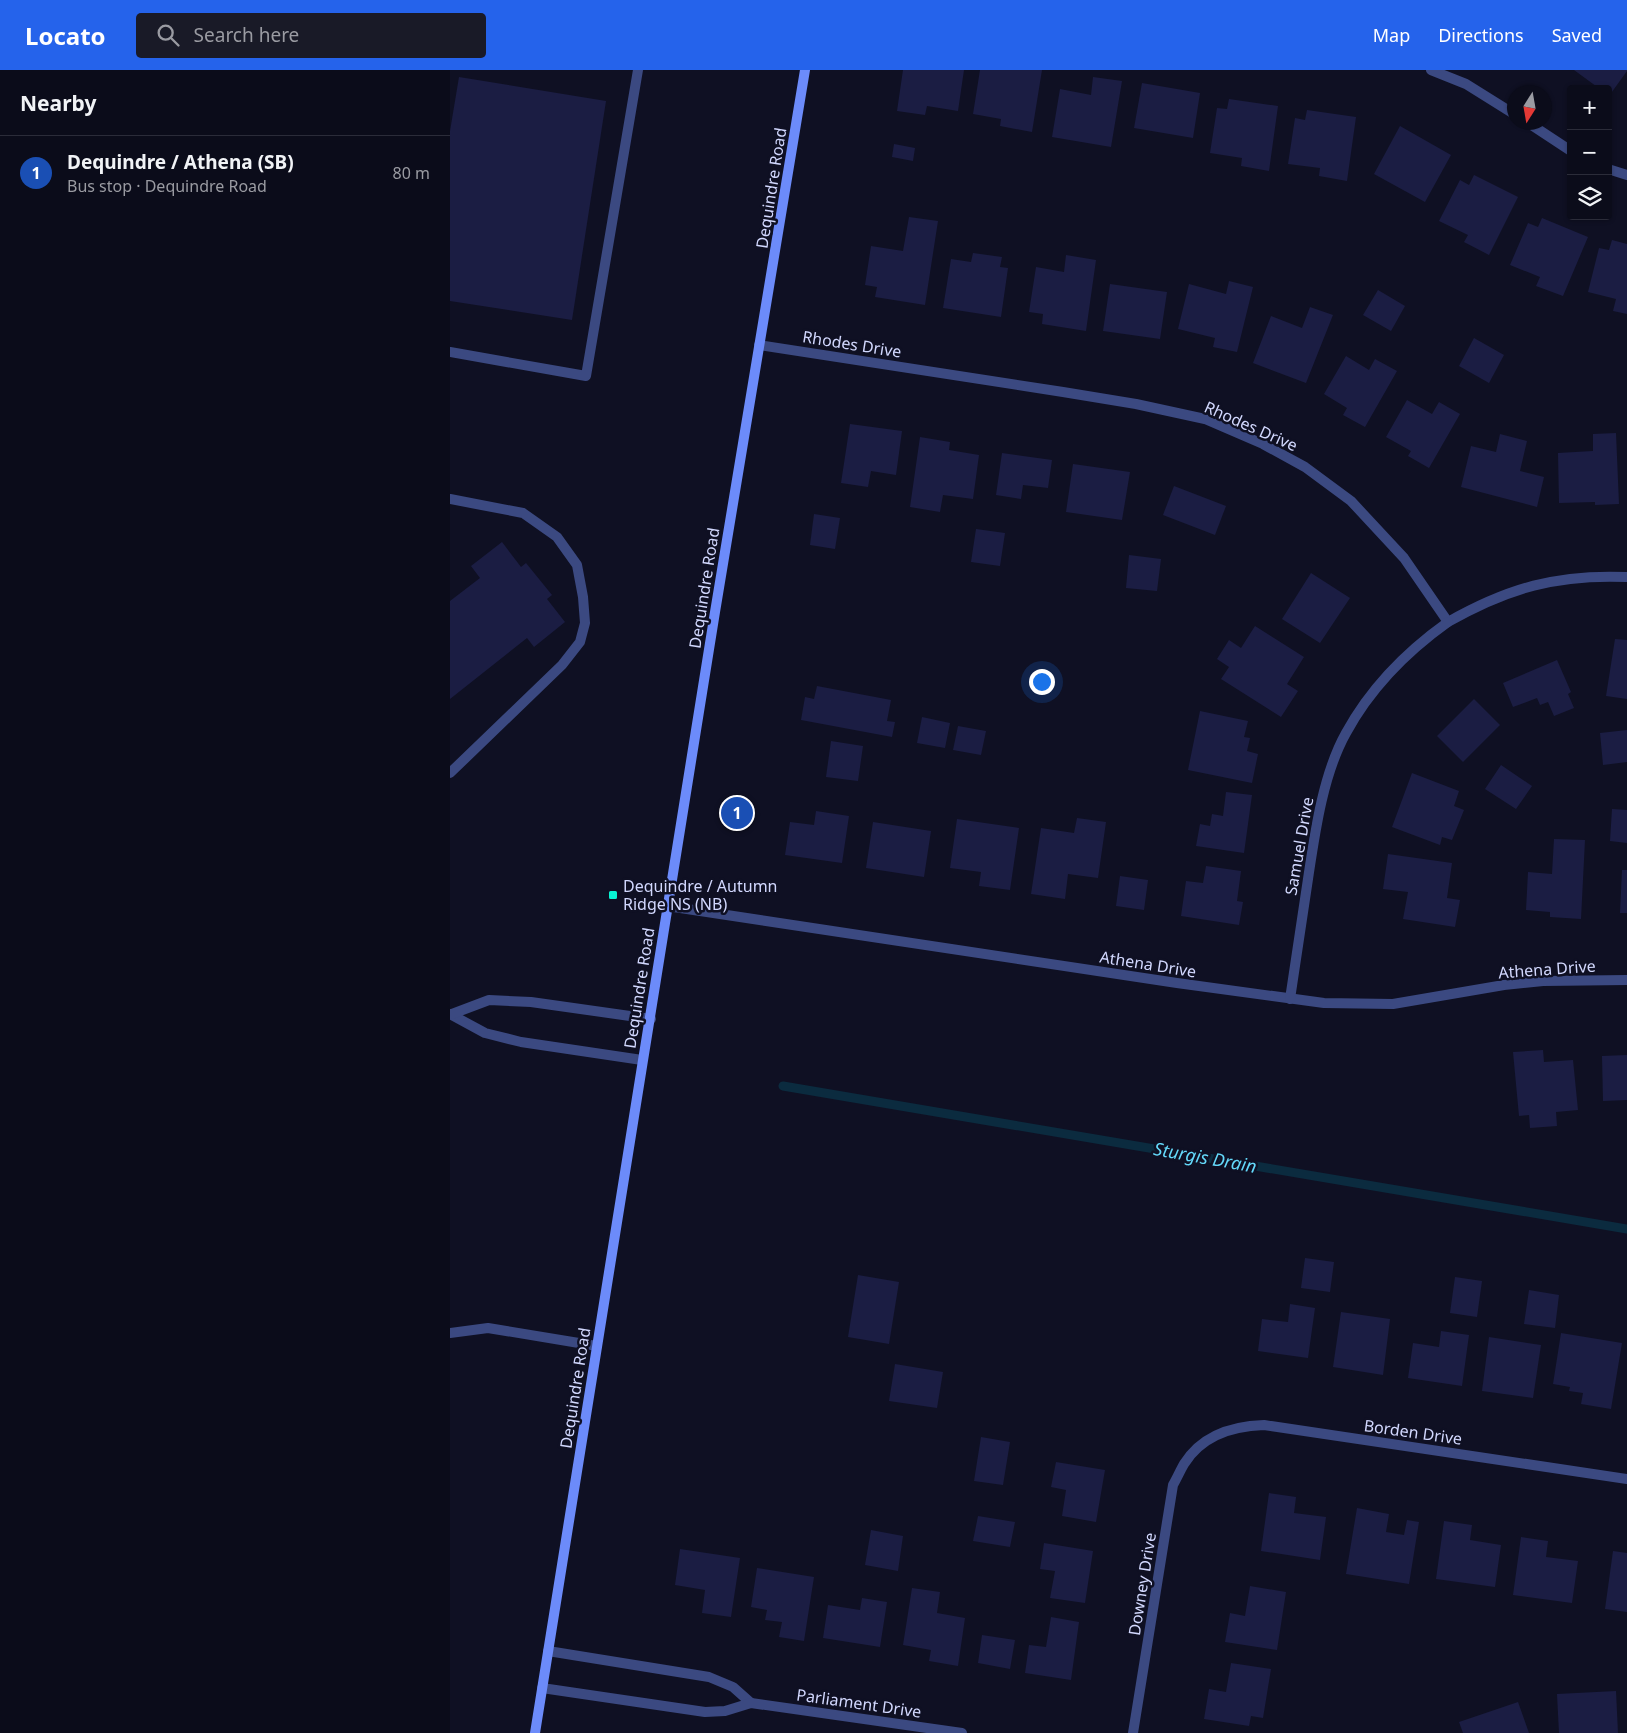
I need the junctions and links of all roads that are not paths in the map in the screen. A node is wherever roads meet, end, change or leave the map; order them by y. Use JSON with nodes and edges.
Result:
{"nodes":[{"id":1,"x":638,"y":70,"type":"edge"},
{"id":2,"x":805,"y":70,"type":"edge"},
{"id":3,"x":1431,"y":70,"type":"edge"},
{"id":4,"x":1507,"y":109,"type":"edge"},
{"id":5,"x":1539,"y":130,"type":"edge"},
{"id":6,"x":1567,"y":148,"type":"edge"},
{"id":7,"x":1612,"y":170,"type":"edge"},
{"id":8,"x":1627,"y":175,"type":"edge"},
{"id":9,"x":759,"y":345,"type":"junction"},
{"id":10,"x":450,"y":352,"type":"edge"},
{"id":11,"x":450,"y":499,"type":"edge"},
{"id":12,"x":1627,"y":577,"type":"edge"},
{"id":13,"x":1448,"y":622,"type":"junction"},
{"id":14,"x":450,"y":773,"type":"edge"},
{"id":15,"x":667,"y":906,"type":"junction"},
{"id":16,"x":1627,"y":980,"type":"edge"},
{"id":17,"x":1290,"y":999,"type":"junction"},
{"id":18,"x":451,"y":1014,"type":"edge"},
{"id":19,"x":650,"y":1019,"type":"junction"},
{"id":20,"x":642,"y":1060,"type":"junction"},
{"id":21,"x":450,"y":1333,"type":"edge"},
{"id":22,"x":597,"y":1346,"type":"junction"},
{"id":23,"x":1199,"y":1447,"type":"joint"},
{"id":24,"x":1627,"y":1479,"type":"edge"},
{"id":25,"x":548,"y":1651,"type":"junction"},
{"id":26,"x":542,"y":1688,"type":"junction"},
{"id":27,"x":751,"y":1703,"type":"junction"},
{"id":28,"x":535,"y":1733,"type":"edge"},
{"id":29,"x":962,"y":1733,"type":"edge"},
{"id":30,"x":1133,"y":1733,"type":"edge"}],
"edges":[{"from":1,"to":10,"type":"street"},
{"from":2,"to":9,"type":"main road","name":"Dequindre Road"},
{"from":3,"to":4,"type":"street"},
{"from":5,"to":6,"type":"street"},
{"from":7,"to":8,"type":"street"},
{"from":9,"to":13,"type":"street","name":"Rhodes Drive"},
{"from":9,"to":15,"type":"main road","name":"Dequindre Road"},
{"from":11,"to":14,"type":"street"},
{"from":12,"to":13,"type":"street"},
{"from":13,"to":17,"type":"street","name":"Samuel Drive"},
{"from":15,"to":17,"type":"street","name":"Athena Drive"},
{"from":15,"to":19,"type":"main road","name":"Dequindre Road"},
{"from":16,"to":17,"type":"street","name":"Athena Drive"},
{"from":18,"to":19,"type":"street"},
{"from":18,"to":20,"type":"street"},
{"from":19,"to":20,"type":"main road","name":"Dequindre Road"},
{"from":20,"to":22,"type":"main road","name":"Dequindre Road"},
{"from":21,"to":22,"type":"street"},
{"from":22,"to":25,"type":"main road","name":"Dequindre Road"},
{"from":23,"to":24,"type":"street","name":"Borden Drive"},
{"from":23,"to":30,"type":"street","name":"Downey Drive"},
{"from":25,"to":26,"type":"main road","name":"Dequindre Road"},
{"from":25,"to":27,"type":"street"},
{"from":26,"to":27,"type":"street","name":"Parliament Drive"},
{"from":26,"to":28,"type":"main road","name":"Dequindre Road"},
{"from":27,"to":29,"type":"street","name":"Parliament Drive"}]}
